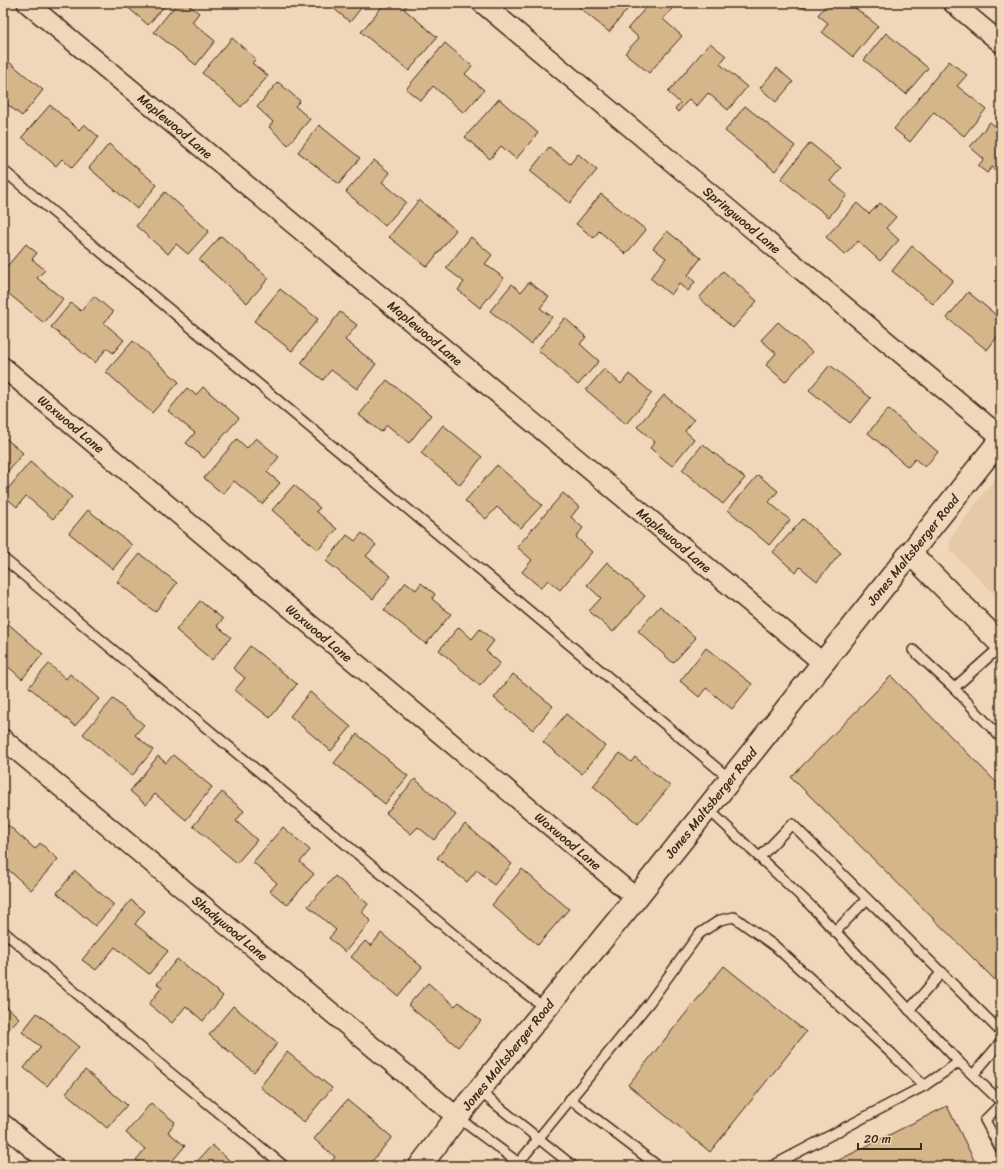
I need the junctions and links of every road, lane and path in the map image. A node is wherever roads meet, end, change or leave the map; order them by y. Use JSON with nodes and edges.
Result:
{"nodes":[{"id":1,"x":26,"y":3,"type":"edge"},
{"id":2,"x":482,"y":3,"type":"edge"},
{"id":3,"x":953,"y":3,"type":"edge"},
{"id":4,"x":1001,"y":43,"type":"edge"},
{"id":5,"x":3,"y":170,"type":"edge"},
{"id":6,"x":3,"y":367,"type":"edge"},
{"id":7,"x":1001,"y":438,"type":"edge"},
{"id":8,"x":910,"y":553,"type":"junction"},
{"id":9,"x":3,"y":558,"type":"edge"},
{"id":10,"x":1001,"y":645,"type":"edge"},
{"id":11,"x":913,"y":650,"type":"dead end"},
{"id":12,"x":823,"y":663,"type":"junction"},
{"id":13,"x":954,"y":688,"type":"junction"},
{"id":14,"x":1001,"y":738,"type":"edge"},
{"id":15,"x":3,"y":739,"type":"edge"},
{"id":16,"x":730,"y":779,"type":"junction"},
{"id":17,"x":707,"y":808,"type":"junction"},
{"id":18,"x":760,"y":857,"type":"junction"},
{"id":19,"x":636,"y":898,"type":"junction"},
{"id":20,"x":868,"y":899,"type":"junction"},
{"id":21,"x":3,"y":930,"type":"edge"},
{"id":22,"x":835,"y":932,"type":"junction"},
{"id":23,"x":942,"y":972,"type":"junction"},
{"id":24,"x":545,"y":1008,"type":"junction"},
{"id":25,"x":909,"y":1010,"type":"junction"},
{"id":26,"x":1001,"y":1032,"type":"edge"},
{"id":27,"x":1001,"y":1042,"type":"edge"},
{"id":28,"x":959,"y":1062,"type":"junction"},
{"id":29,"x":973,"y":1075,"type":"junction"},
{"id":30,"x":924,"y":1086,"type":"junction"},
{"id":31,"x":479,"y":1091,"type":"junction"},
{"id":32,"x":570,"y":1098,"type":"junction"},
{"id":33,"x":1001,"y":1103,"type":"edge"},
{"id":34,"x":457,"y":1117,"type":"junction"},
{"id":35,"x":3,"y":1124,"type":"edge"},
{"id":36,"x":538,"y":1138,"type":"junction"},
{"id":37,"x":1001,"y":1150,"type":"edge"},
{"id":38,"x":519,"y":1165,"type":"edge"},
{"id":39,"x":53,"y":1166,"type":"edge"},
{"id":40,"x":284,"y":1166,"type":"edge"},
{"id":41,"x":420,"y":1166,"type":"edge"},
{"id":42,"x":572,"y":1166,"type":"edge"},
{"id":43,"x":658,"y":1166,"type":"edge"},
{"id":44,"x":772,"y":1166,"type":"edge"}],
"edges":[{"from":1,"to":12,"type":"street","name":"Maplewood Lane"},
{"from":2,"to":7,"type":"street","name":"Springwood Lane"},
{"from":3,"to":4,"type":"street"},
{"from":5,"to":16,"type":"lane"},
{"from":6,"to":19,"type":"street","name":"Waxwood Lane"},
{"from":7,"to":8,"type":"main road","name":"Jones Maltsberger Road"},
{"from":8,"to":10,"type":"main road"},
{"from":8,"to":12,"type":"main road","name":"Jones Maltsberger Road"},
{"from":9,"to":24,"type":"lane"},
{"from":10,"to":13,"type":"lane"},
{"from":11,"to":13,"type":"lane"},
{"from":12,"to":16,"type":"main road","name":"Jones Maltsberger Road"},
{"from":13,"to":14,"type":"lane"},
{"from":15,"to":34,"type":"street","name":"Shadywood Lane"},
{"from":16,"to":17,"type":"main road","name":"Jones Maltsberger Road"},
{"from":17,"to":18,"type":"lane"},
{"from":17,"to":19,"type":"main road","name":"Jones Maltsberger Road"},
{"from":18,"to":20,"type":"lane"},
{"from":18,"to":22,"type":"lane"},
{"from":19,"to":24,"type":"main road","name":"Jones Maltsberger Road"},
{"from":20,"to":22,"type":"lane"},
{"from":20,"to":23,"type":"lane"},
{"from":21,"to":40,"type":"lane"},
{"from":22,"to":25,"type":"lane"},
{"from":23,"to":25,"type":"lane"},
{"from":23,"to":26,"type":"lane"},
{"from":24,"to":31,"type":"main road","name":"Jones Maltsberger Road"},
{"from":25,"to":28,"type":"lane"},
{"from":27,"to":29,"type":"lane"},
{"from":28,"to":29,"type":"lane"},
{"from":28,"to":30,"type":"lane"},
{"from":29,"to":33,"type":"lane"},
{"from":30,"to":32,"type":"lane"},
{"from":30,"to":44,"type":"lane"},
{"from":31,"to":34,"type":"main road","name":"Jones Maltsberger Road"},
{"from":31,"to":36,"type":"lane"},
{"from":32,"to":36,"type":"lane"},
{"from":32,"to":43,"type":"lane"},
{"from":33,"to":37,"type":"lane"},
{"from":34,"to":38,"type":"lane"},
{"from":34,"to":41,"type":"main road","name":"Jones Maltsberger Road"},
{"from":35,"to":39,"type":"street"},
{"from":36,"to":38,"type":"lane"},
{"from":36,"to":42,"type":"lane"}]}
